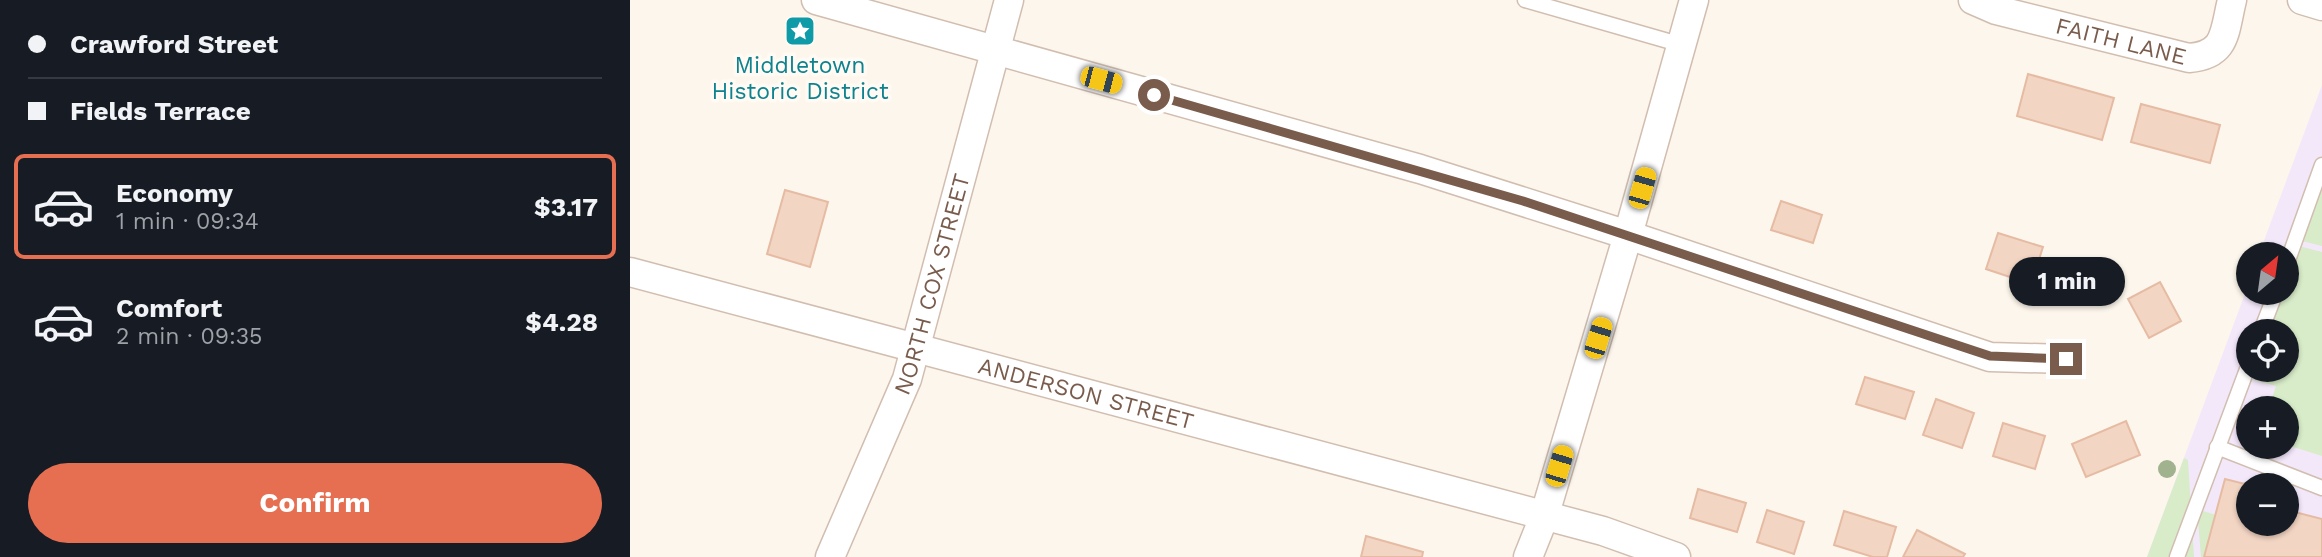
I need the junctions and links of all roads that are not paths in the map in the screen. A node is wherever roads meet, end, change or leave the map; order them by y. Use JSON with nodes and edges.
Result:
{"nodes":[{"id":1,"x":816,"y":0,"type":"edge"},
{"id":2,"x":1009,"y":0,"type":"edge"},
{"id":3,"x":1525,"y":0,"type":"edge"},
{"id":4,"x":1694,"y":0,"type":"edge"},
{"id":5,"x":1973,"y":0,"type":"edge"},
{"id":6,"x":2232,"y":0,"type":"edge"},
{"id":7,"x":2302,"y":0,"type":"edge"},
{"id":8,"x":2322,"y":6,"type":"edge"},
{"id":9,"x":1682,"y":45,"type":"junction"},
{"id":10,"x":995,"y":50,"type":"junction"},
{"id":11,"x":2322,"y":165,"type":"edge"},
{"id":12,"x":1628,"y":235,"type":"junction"},
{"id":13,"x":2294,"y":242,"type":"edge"},
{"id":14,"x":630,"y":272,"type":"edge"},
{"id":15,"x":916,"y":349,"type":"junction"},
{"id":16,"x":2066,"y":359,"type":"dead end"},
{"id":17,"x":2242,"y":382,"type":"edge"},
{"id":18,"x":2217,"y":447,"type":"junction"},
{"id":19,"x":2322,"y":488,"type":"edge"},
{"id":20,"x":1544,"y":517,"type":"junction"},
{"id":21,"x":830,"y":557,"type":"edge"},
{"id":22,"x":1528,"y":557,"type":"edge"},
{"id":23,"x":1676,"y":557,"type":"edge"},
{"id":24,"x":2177,"y":557,"type":"edge"}],
"edges":[{"from":1,"to":10,"type":"street"},
{"from":2,"to":10,"type":"street","name":"NORTH COX STREET"},
{"from":3,"to":9,"type":"lane"},
{"from":4,"to":9,"type":"street"},
{"from":5,"to":6,"type":"street","name":"FAITH LANE"},
{"from":7,"to":8,"type":"street"},
{"from":9,"to":12,"type":"street"},
{"from":10,"to":12,"type":"street"},
{"from":10,"to":15,"type":"street","name":"NORTH COX STREET"},
{"from":11,"to":13,"type":"lane"},
{"from":12,"to":16,"type":"street"},
{"from":12,"to":20,"type":"street"},
{"from":14,"to":15,"type":"street","name":"ANDERSON STREET"},
{"from":15,"to":20,"type":"street","name":"ANDERSON STREET"},
{"from":15,"to":21,"type":"street","name":"NORTH COX STREET"},
{"from":17,"to":18,"type":"lane"},
{"from":18,"to":19,"type":"lane"},
{"from":18,"to":24,"type":"lane"},
{"from":20,"to":22,"type":"street"},
{"from":20,"to":23,"type":"street","name":"ANDERSON STREET"}]}
